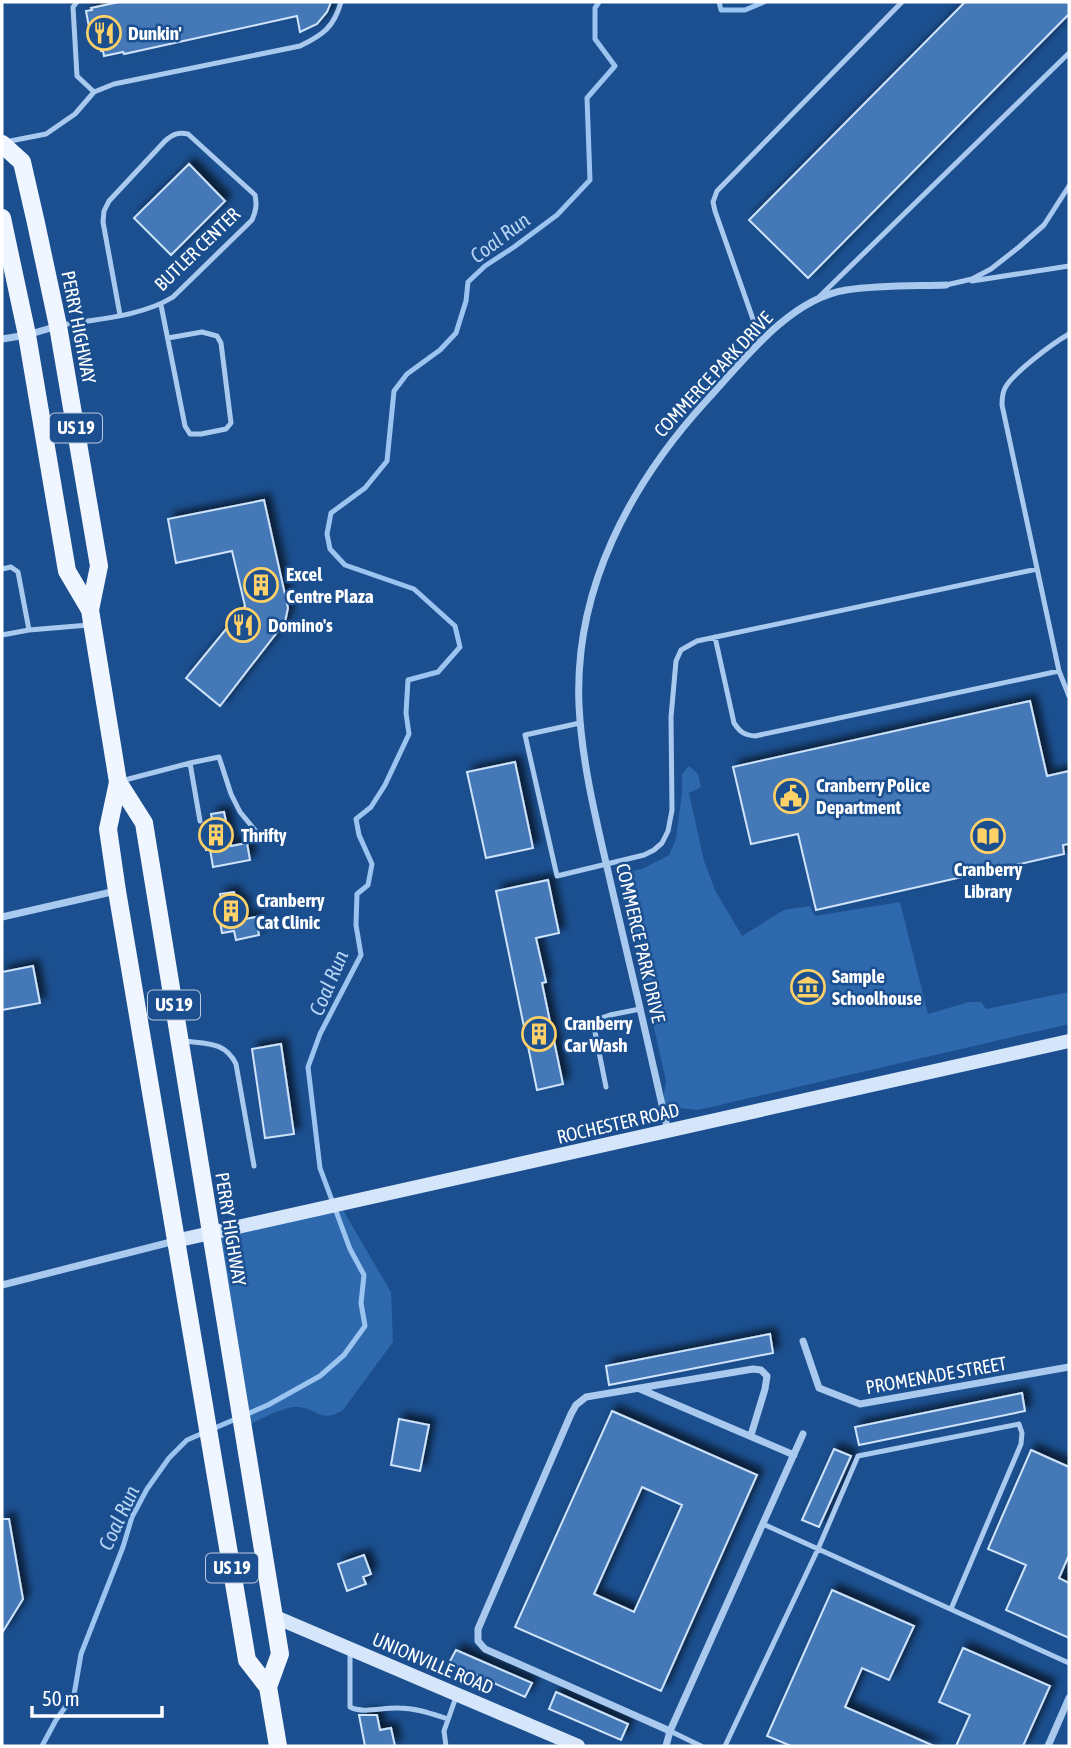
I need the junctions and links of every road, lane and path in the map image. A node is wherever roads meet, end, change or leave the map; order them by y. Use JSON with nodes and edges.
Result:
{"nodes":[{"id":1,"x":77,"y":2,"type":"edge"},
{"id":2,"x":341,"y":2,"type":"edge"},
{"id":3,"x":902,"y":2,"type":"edge"},
{"id":4,"x":1069,"y":53,"type":"edge"},
{"id":5,"x":94,"y":92,"type":"junction"},
{"id":6,"x":2,"y":143,"type":"edge"},
{"id":7,"x":1069,"y":186,"type":"edge"},
{"id":8,"x":2,"y":218,"type":"edge"},
{"id":9,"x":1069,"y":266,"type":"edge"},
{"id":10,"x":946,"y":285,"type":"junction"},
{"id":11,"x":816,"y":301,"type":"junction"},
{"id":12,"x":160,"y":305,"type":"junction"},
{"id":13,"x":120,"y":315,"type":"junction"},
{"id":14,"x":58,"y":326,"type":"junction"},
{"id":15,"x":1069,"y":334,"type":"edge"},
{"id":16,"x":27,"y":335,"type":"junction"},
{"id":17,"x":169,"y":338,"type":"junction"},
{"id":18,"x":2,"y":340,"type":"edge"},
{"id":19,"x":761,"y":342,"type":"junction"},
{"id":20,"x":2,"y":569,"type":"edge"},
{"id":21,"x":1037,"y":569,"type":"junction"},
{"id":22,"x":91,"y":617,"type":"junction"},
{"id":23,"x":29,"y":630,"type":"junction"},
{"id":24,"x":2,"y":635,"type":"edge"},
{"id":25,"x":716,"y":637,"type":"junction"},
{"id":26,"x":1059,"y":671,"type":"junction"},
{"id":27,"x":1069,"y":696,"type":"edge"},
{"id":28,"x":580,"y":723,"type":"junction"},
{"id":29,"x":190,"y":763,"type":"junction"},
{"id":30,"x":118,"y":782,"type":"junction"},
{"id":31,"x":200,"y":821,"type":"dead end"},
{"id":32,"x":259,"y":835,"type":"dead end"},
{"id":33,"x":607,"y":864,"type":"junction"},
{"id":34,"x":117,"y":891,"type":"junction"},
{"id":35,"x":2,"y":917,"type":"edge"},
{"id":36,"x":640,"y":1009,"type":"junction"},
{"id":37,"x":179,"y":1040,"type":"junction"},
{"id":38,"x":1069,"y":1041,"type":"edge"},
{"id":39,"x":606,"y":1087,"type":"dead end"},
{"id":40,"x":668,"y":1131,"type":"junction"},
{"id":41,"x":254,"y":1167,"type":"dead end"},
{"id":42,"x":211,"y":1234,"type":"junction"},
{"id":43,"x":176,"y":1241,"type":"junction"},
{"id":44,"x":2,"y":1285,"type":"edge"},
{"id":45,"x":803,"y":1340,"type":"dead end"},
{"id":46,"x":1069,"y":1367,"type":"edge"},
{"id":47,"x":638,"y":1388,"type":"junction"},
{"id":48,"x":803,"y":1434,"type":"dead end"},
{"id":49,"x":751,"y":1435,"type":"junction"},
{"id":50,"x":794,"y":1455,"type":"junction"},
{"id":51,"x":763,"y":1524,"type":"junction"},
{"id":52,"x":818,"y":1549,"type":"junction"},
{"id":53,"x":951,"y":1609,"type":"junction"},
{"id":54,"x":273,"y":1616,"type":"junction"},
{"id":55,"x":350,"y":1649,"type":"junction"},
{"id":56,"x":1069,"y":1663,"type":"edge"},
{"id":57,"x":268,"y":1687,"type":"junction"},
{"id":58,"x":457,"y":1694,"type":"junction"},
{"id":59,"x":1069,"y":1698,"type":"edge"},
{"id":60,"x":448,"y":1719,"type":"junction"},
{"id":61,"x":670,"y":1731,"type":"junction"},
{"id":62,"x":278,"y":1746,"type":"edge"},
{"id":63,"x":446,"y":1746,"type":"edge"},
{"id":64,"x":578,"y":1746,"type":"edge"},
{"id":65,"x":666,"y":1746,"type":"edge"},
{"id":66,"x":701,"y":1746,"type":"edge"},
{"id":67,"x":725,"y":1746,"type":"edge"},
{"id":68,"x":1048,"y":1746,"type":"edge"}],
"edges":[{"from":1,"to":5,"type":"lane"},
{"from":2,"to":5,"type":"lane"},
{"from":3,"to":19,"type":"lane"},
{"from":4,"to":11,"type":"lane"},
{"from":5,"to":6,"type":"lane"},
{"from":6,"to":14,"type":"main road","name":"PERRY HIGHWAY","number":"US 19"},
{"from":7,"to":10,"type":"lane","name":"COMMERCE PARK DRIVE"},
{"from":8,"to":16,"type":"main road","name":"PERRY HIGHWAY","number":"US 19"},
{"from":9,"to":10,"type":"lane"},
{"from":10,"to":11,"type":"street","name":"COMMERCE PARK DRIVE"},
{"from":11,"to":19,"type":"street","name":"COMMERCE PARK DRIVE"},
{"from":12,"to":13,"type":"lane","name":"BUTLER CENTER"},
{"from":12,"to":13,"type":"lane","name":"BUTLER CENTER"},
{"from":12,"to":17,"type":"lane"},
{"from":13,"to":14,"type":"lane","name":"BUTLER CENTER"},
{"from":14,"to":16,"type":"street"},
{"from":14,"to":22,"type":"main road","name":"PERRY HIGHWAY","number":"US 19"},
{"from":15,"to":21,"type":"lane"},
{"from":16,"to":18,"type":"street"},
{"from":16,"to":22,"type":"main road","name":"PERRY HIGHWAY","number":"US 19"},
{"from":17,"to":17,"type":"lane"},
{"from":19,"to":28,"type":"street","name":"COMMERCE PARK DRIVE"},
{"from":20,"to":23,"type":"lane"},
{"from":21,"to":25,"type":"lane"},
{"from":21,"to":26,"type":"lane"},
{"from":22,"to":23,"type":"lane"},
{"from":22,"to":30,"type":"main road","name":"PERRY HIGHWAY","number":"US 19"},
{"from":23,"to":24,"type":"lane"},
{"from":25,"to":26,"type":"lane"},
{"from":25,"to":33,"type":"lane"},
{"from":26,"to":27,"type":"lane"},
{"from":28,"to":33,"type":"street","name":"COMMERCE PARK DRIVE"},
{"from":28,"to":33,"type":"lane"},
{"from":29,"to":30,"type":"lane"},
{"from":29,"to":31,"type":"lane"},
{"from":29,"to":32,"type":"lane"},
{"from":30,"to":34,"type":"main road","name":"PERRY HIGHWAY","number":"US 19"},
{"from":30,"to":37,"type":"main road","name":"PERRY HIGHWAY","number":"US 19"},
{"from":33,"to":36,"type":"street","name":"COMMERCE PARK DRIVE"},
{"from":34,"to":35,"type":"street"},
{"from":34,"to":43,"type":"main road","name":"PERRY HIGHWAY","number":"US 19"},
{"from":36,"to":39,"type":"lane"},
{"from":36,"to":40,"type":"street","name":"COMMERCE PARK DRIVE"},
{"from":37,"to":41,"type":"lane"},
{"from":37,"to":42,"type":"main road","name":"PERRY HIGHWAY","number":"US 19"},
{"from":38,"to":40,"type":"street","name":"ROCHESTER ROAD"},
{"from":40,"to":42,"type":"street","name":"ROCHESTER ROAD"},
{"from":42,"to":43,"type":"street","name":"ROCHESTER ROAD"},
{"from":42,"to":54,"type":"main road","name":"PERRY HIGHWAY","number":"US 19"},
{"from":43,"to":44,"type":"street"},
{"from":43,"to":57,"type":"main road","name":"PERRY HIGHWAY","number":"US 19"},
{"from":45,"to":46,"type":"street","name":"PROMENADE STREET"},
{"from":47,"to":49,"type":"street"},
{"from":47,"to":49,"type":"street"},
{"from":47,"to":61,"type":"street"},
{"from":48,"to":50,"type":"street"},
{"from":49,"to":50,"type":"street"},
{"from":50,"to":51,"type":"street"},
{"from":51,"to":52,"type":"lane"},
{"from":51,"to":61,"type":"street"},
{"from":52,"to":53,"type":"lane"},
{"from":52,"to":53,"type":"lane"},
{"from":52,"to":67,"type":"lane"},
{"from":53,"to":56,"type":"lane"},
{"from":54,"to":55,"type":"street","name":"UNIONVILLE ROAD"},
{"from":54,"to":57,"type":"main road","name":"PERRY HIGHWAY","number":"US 19"},
{"from":55,"to":58,"type":"street","name":"UNIONVILLE ROAD"},
{"from":55,"to":60,"type":"lane"},
{"from":57,"to":62,"type":"main road","name":"PERRY HIGHWAY","number":"US 19"},
{"from":58,"to":60,"type":"lane"},
{"from":58,"to":64,"type":"street","name":"UNIONVILLE ROAD"},
{"from":59,"to":68,"type":"street"},
{"from":60,"to":63,"type":"lane"},
{"from":61,"to":65,"type":"street"},
{"from":61,"to":66,"type":"lane"}]}
